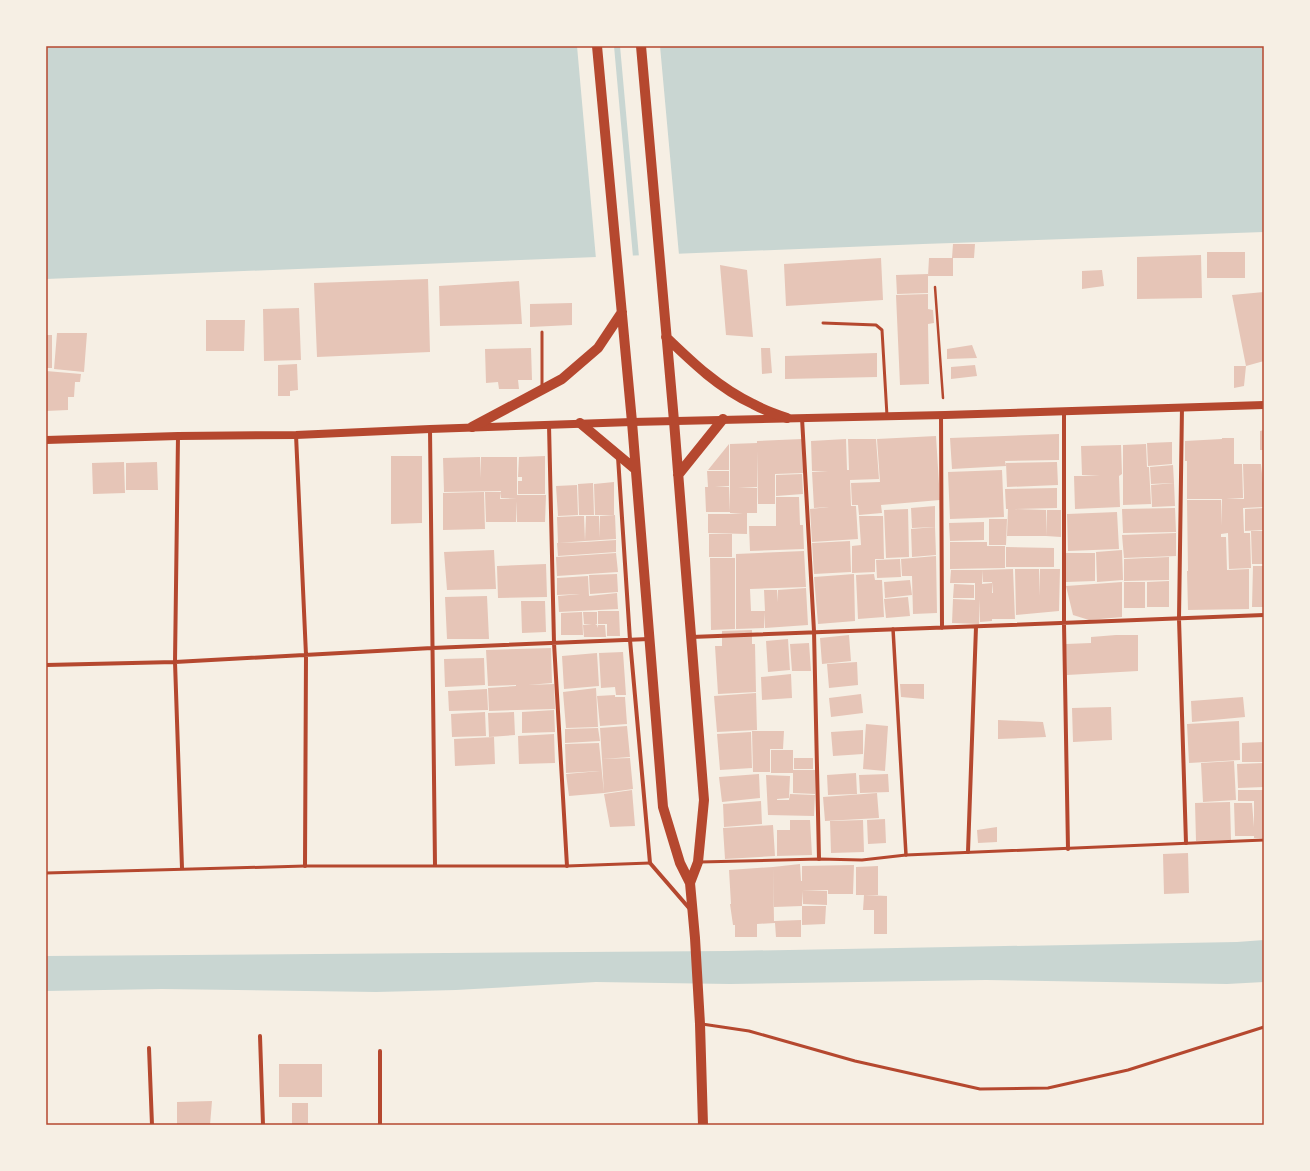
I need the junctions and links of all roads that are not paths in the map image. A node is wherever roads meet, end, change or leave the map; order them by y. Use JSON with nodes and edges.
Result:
{"nodes":[{"id":1,"x":598,"y":46,"type":"edge"},
{"id":2,"x":641,"y":46,"type":"edge"},
{"id":3,"x":622,"y":312,"type":"junction"},
{"id":4,"x":823,"y":323,"type":"dead end"},
{"id":5,"x":542,"y":332,"type":"dead end"},
{"id":6,"x":666,"y":337,"type":"junction"},
{"id":7,"x":542,"y":390,"type":"junction"},
{"id":8,"x":1264,"y":405,"type":"edge"},
{"id":9,"x":1182,"y":407,"type":"junction"},
{"id":10,"x":1064,"y":411,"type":"junction"},
{"id":11,"x":943,"y":415,"type":"junction"},
{"id":12,"x":887,"y":416,"type":"junction"},
{"id":13,"x":787,"y":418,"type":"junction"},
{"id":14,"x":802,"y":418,"type":"junction"},
{"id":15,"x":723,"y":419,"type":"junction"},
{"id":16,"x":674,"y":421,"type":"junction"},
{"id":17,"x":632,"y":422,"type":"junction"},
{"id":18,"x":580,"y":424,"type":"junction"},
{"id":19,"x":549,"y":425,"type":"junction"},
{"id":20,"x":472,"y":427,"type":"junction"},
{"id":21,"x":430,"y":429,"type":"junction"},
{"id":22,"x":296,"y":435,"type":"junction"},
{"id":23,"x":178,"y":436,"type":"junction"},
{"id":24,"x":46,"y":440,"type":"edge"},
{"id":25,"x":618,"y":455,"type":"junction"},
{"id":26,"x":635,"y":469,"type":"junction"},
{"id":27,"x":678,"y":475,"type":"junction"},
{"id":28,"x":1264,"y":615,"type":"edge"},
{"id":29,"x":1179,"y":619,"type":"junction"},
{"id":30,"x":1064,"y":624,"type":"junction"},
{"id":31,"x":976,"y":627,"type":"junction"},
{"id":32,"x":942,"y":628,"type":"junction"},
{"id":33,"x":893,"y":629,"type":"junction"},
{"id":34,"x":814,"y":632,"type":"junction"},
{"id":35,"x":690,"y":637,"type":"junction"},
{"id":36,"x":650,"y":639,"type":"junction"},
{"id":37,"x":630,"y":640,"type":"junction"},
{"id":38,"x":554,"y":643,"type":"junction"},
{"id":39,"x":432,"y":648,"type":"junction"},
{"id":40,"x":306,"y":655,"type":"junction"},
{"id":41,"x":175,"y":662,"type":"junction"},
{"id":42,"x":46,"y":665,"type":"edge"},
{"id":43,"x":1264,"y":840,"type":"edge"},
{"id":44,"x":1186,"y":843,"type":"junction"},
{"id":45,"x":1068,"y":849,"type":"junction"},
{"id":46,"x":968,"y":852,"type":"junction"},
{"id":47,"x":906,"y":855,"type":"junction"},
{"id":48,"x":819,"y":859,"type":"junction"},
{"id":49,"x":698,"y":862,"type":"junction"},
{"id":50,"x":650,"y":863,"type":"junction"},
{"id":51,"x":435,"y":865,"type":"junction"},
{"id":52,"x":305,"y":866,"type":"junction"},
{"id":53,"x":568,"y":866,"type":"junction"},
{"id":54,"x":182,"y":868,"type":"junction"},
{"id":55,"x":46,"y":873,"type":"edge"},
{"id":56,"x":690,"y":883,"type":"junction"},
{"id":57,"x":691,"y":910,"type":"junction"},
{"id":58,"x":700,"y":1024,"type":"junction"},
{"id":59,"x":1264,"y":1027,"type":"edge"},
{"id":60,"x":260,"y":1036,"type":"dead end"},
{"id":61,"x":149,"y":1048,"type":"dead end"},
{"id":62,"x":380,"y":1051,"type":"dead end"},
{"id":63,"x":152,"y":1125,"type":"edge"},
{"id":64,"x":263,"y":1125,"type":"edge"},
{"id":65,"x":380,"y":1125,"type":"edge"},
{"id":66,"x":703,"y":1125,"type":"edge"}],
"edges":[{"from":1,"to":3,"type":"main road"},
{"from":2,"to":6,"type":"main road"},
{"from":3,"to":7,"type":"main road"},
{"from":3,"to":17,"type":"main road"},
{"from":4,"to":12,"type":"lane"},
{"from":5,"to":7,"type":"lane"},
{"from":6,"to":13,"type":"main road"},
{"from":6,"to":16,"type":"main road"},
{"from":7,"to":20,"type":"main road"},
{"from":8,"to":9,"type":"main road"},
{"from":9,"to":10,"type":"main road"},
{"from":9,"to":29,"type":"street"},
{"from":10,"to":11,"type":"main road"},
{"from":10,"to":30,"type":"street"},
{"from":11,"to":12,"type":"main road"},
{"from":11,"to":32,"type":"street"},
{"from":12,"to":14,"type":"main road"},
{"from":13,"to":14,"type":"main road"},
{"from":13,"to":15,"type":"main road"},
{"from":14,"to":34,"type":"street"},
{"from":15,"to":16,"type":"main road"},
{"from":15,"to":27,"type":"main road"},
{"from":16,"to":17,"type":"main road"},
{"from":16,"to":27,"type":"main road"},
{"from":17,"to":18,"type":"main road"},
{"from":17,"to":26,"type":"main road"},
{"from":18,"to":19,"type":"main road"},
{"from":18,"to":25,"type":"main road"},
{"from":19,"to":20,"type":"main road"},
{"from":19,"to":38,"type":"street"},
{"from":20,"to":21,"type":"main road"},
{"from":21,"to":22,"type":"main road"},
{"from":21,"to":39,"type":"street"},
{"from":22,"to":23,"type":"main road"},
{"from":22,"to":40,"type":"street"},
{"from":23,"to":24,"type":"main road"},
{"from":23,"to":41,"type":"street"},
{"from":25,"to":26,"type":"main road"},
{"from":25,"to":37,"type":"street"},
{"from":26,"to":36,"type":"main road"},
{"from":27,"to":35,"type":"main road"},
{"from":28,"to":29,"type":"street"},
{"from":29,"to":30,"type":"street"},
{"from":29,"to":44,"type":"street"},
{"from":30,"to":31,"type":"street"},
{"from":30,"to":45,"type":"street"},
{"from":31,"to":32,"type":"street"},
{"from":31,"to":46,"type":"street"},
{"from":32,"to":33,"type":"street"},
{"from":33,"to":34,"type":"street"},
{"from":33,"to":47,"type":"street"},
{"from":34,"to":35,"type":"street"},
{"from":34,"to":48,"type":"street"},
{"from":35,"to":49,"type":"main road"},
{"from":36,"to":37,"type":"street"},
{"from":36,"to":56,"type":"main road"},
{"from":37,"to":38,"type":"street"},
{"from":37,"to":50,"type":"street"},
{"from":38,"to":39,"type":"street"},
{"from":38,"to":53,"type":"street"},
{"from":39,"to":40,"type":"street"},
{"from":39,"to":51,"type":"street"},
{"from":40,"to":41,"type":"street"},
{"from":40,"to":52,"type":"street"},
{"from":41,"to":42,"type":"street"},
{"from":41,"to":54,"type":"street"},
{"from":43,"to":44,"type":"lane"},
{"from":44,"to":45,"type":"lane"},
{"from":45,"to":46,"type":"lane"},
{"from":46,"to":47,"type":"lane"},
{"from":47,"to":48,"type":"lane"},
{"from":48,"to":49,"type":"lane"},
{"from":49,"to":56,"type":"main road"},
{"from":50,"to":53,"type":"lane"},
{"from":50,"to":57,"type":"street"},
{"from":51,"to":52,"type":"lane"},
{"from":51,"to":53,"type":"lane"},
{"from":52,"to":54,"type":"lane"},
{"from":54,"to":55,"type":"lane"},
{"from":56,"to":57,"type":"main road"},
{"from":57,"to":58,"type":"main road"},
{"from":58,"to":59,"type":"lane"},
{"from":58,"to":66,"type":"main road"},
{"from":60,"to":64,"type":"street"},
{"from":61,"to":63,"type":"street"},
{"from":62,"to":65,"type":"street"}]}
